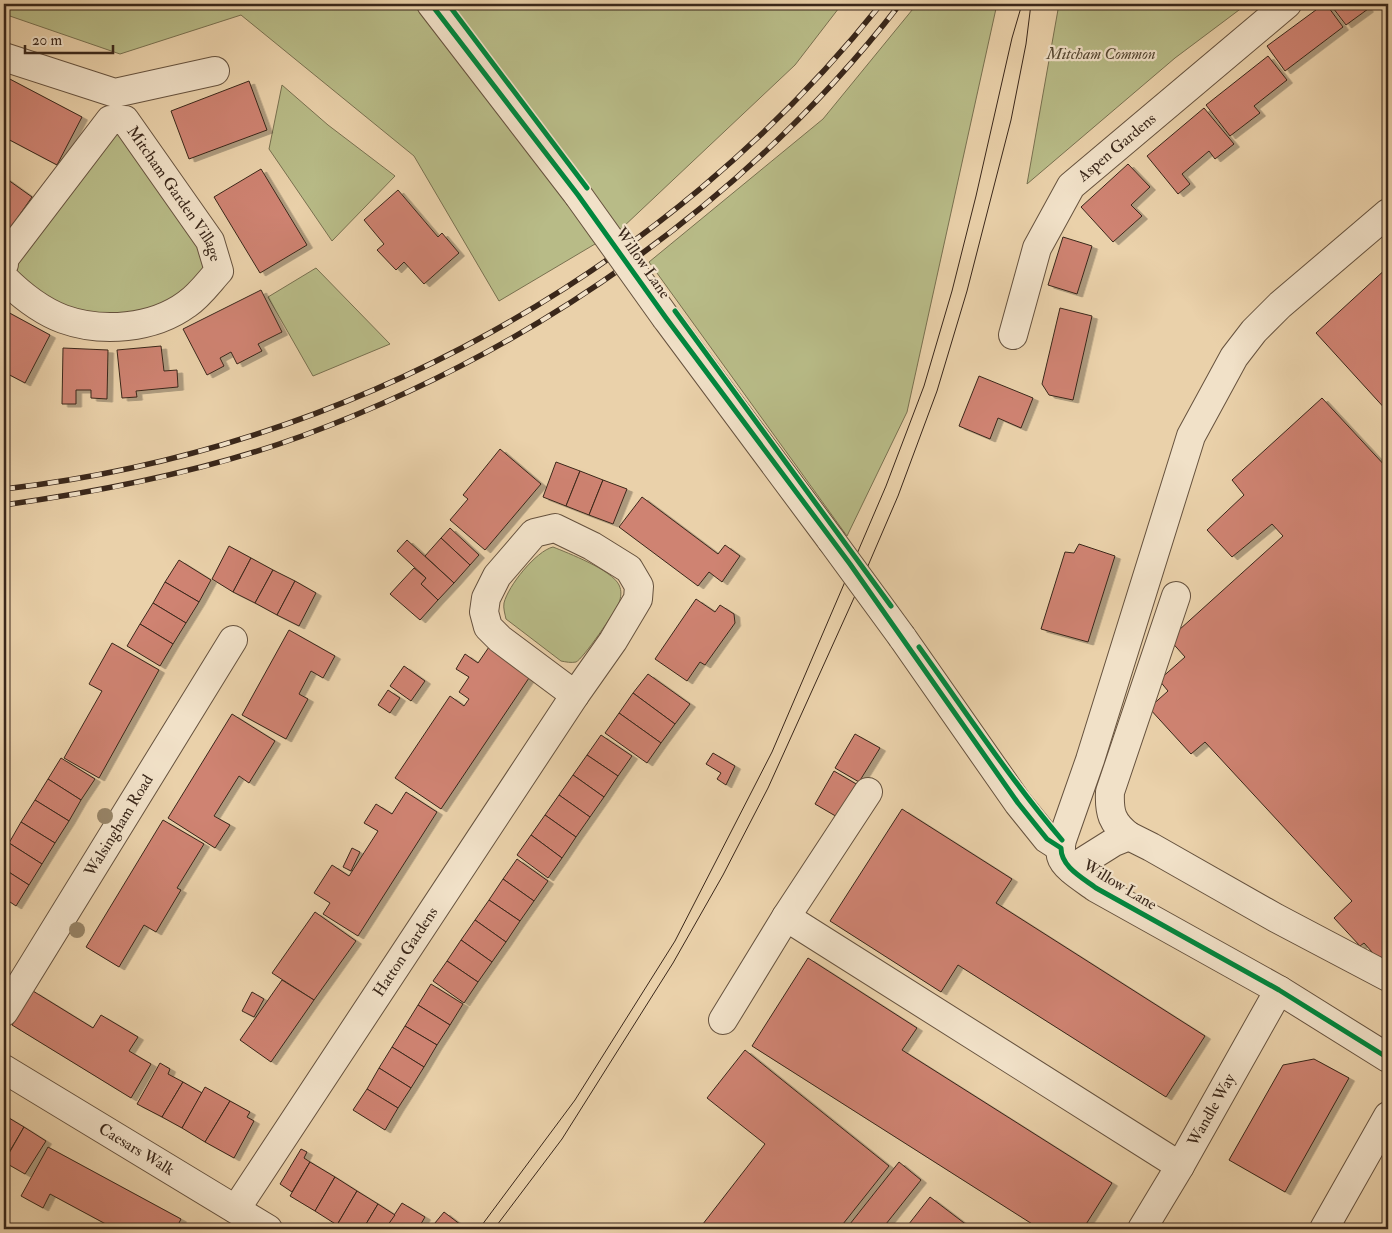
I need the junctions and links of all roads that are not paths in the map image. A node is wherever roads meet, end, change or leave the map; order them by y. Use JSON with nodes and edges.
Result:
{"nodes":[{"id":1,"x":431,"y":4,"type":"edge"},
{"id":2,"x":1287,"y":4,"type":"edge"},
{"id":3,"x":4,"y":56,"type":"edge"},
{"id":4,"x":215,"y":71,"type":"dead end"},
{"id":5,"x":116,"y":107,"type":"junction"},
{"id":6,"x":1388,"y":213,"type":"edge"},
{"id":7,"x":4,"y":264,"type":"edge"},
{"id":8,"x":4,"y":278,"type":"edge"},
{"id":9,"x":1013,"y":335,"type":"dead end"},
{"id":10,"x":1176,"y":596,"type":"dead end"},
{"id":11,"x":233,"y":640,"type":"dead end"},
{"id":12,"x":575,"y":695,"type":"junction"},
{"id":13,"x":868,"y":792,"type":"dead end"},
{"id":14,"x":1128,"y":836,"type":"junction"},
{"id":15,"x":1066,"y":859,"type":"junction"},
{"id":16,"x":786,"y":917,"type":"junction"},
{"id":17,"x":1388,"y":977,"type":"edge"},
{"id":18,"x":1279,"y":990,"type":"junction"},
{"id":19,"x":4,"y":1012,"type":"edge"},
{"id":20,"x":723,"y":1020,"type":"dead end"},
{"id":21,"x":1388,"y":1058,"type":"edge"},
{"id":22,"x":4,"y":1069,"type":"edge"},
{"id":23,"x":1388,"y":1116,"type":"edge"},
{"id":24,"x":1180,"y":1166,"type":"junction"},
{"id":25,"x":236,"y":1208,"type":"junction"},
{"id":26,"x":268,"y":1229,"type":"edge"},
{"id":27,"x":1142,"y":1229,"type":"edge"},
{"id":28,"x":1324,"y":1229,"type":"edge"}],
"edges":[{"from":1,"to":15,"type":"street","name":"Willow Lane","bridge":true},
{"from":2,"to":9,"type":"street","name":"Aspen Gardens"},
{"from":3,"to":5,"type":"street","name":"Mitcham Garden Village"},
{"from":4,"to":5,"type":"street","name":"Mitcham Garden Village"},
{"from":5,"to":7,"type":"street","name":"Mitcham Garden Village"},
{"from":5,"to":8,"type":"street","name":"Mitcham Garden Village"},
{"from":6,"to":15,"type":"street"},
{"from":10,"to":14,"type":"street"},
{"from":11,"to":19,"type":"street","name":"Walsingham Road"},
{"from":12,"to":12,"type":"street","name":"Hatton Gardens"},
{"from":12,"to":25,"type":"street","name":"Hatton Gardens"},
{"from":13,"to":16,"type":"street"},
{"from":14,"to":15,"type":"street"},
{"from":14,"to":17,"type":"street"},
{"from":15,"to":18,"type":"street","name":"Willow Lane"},
{"from":16,"to":20,"type":"street"},
{"from":16,"to":24,"type":"street"},
{"from":18,"to":21,"type":"street","name":"Willow Lane"},
{"from":18,"to":24,"type":"street","name":"Wandle Way"},
{"from":22,"to":25,"type":"street","name":"Caesars Walk"},
{"from":23,"to":28,"type":"street"},
{"from":24,"to":27,"type":"street","name":"Wandle Way"},
{"from":25,"to":26,"type":"street","name":"Caesars Walk"}]}
